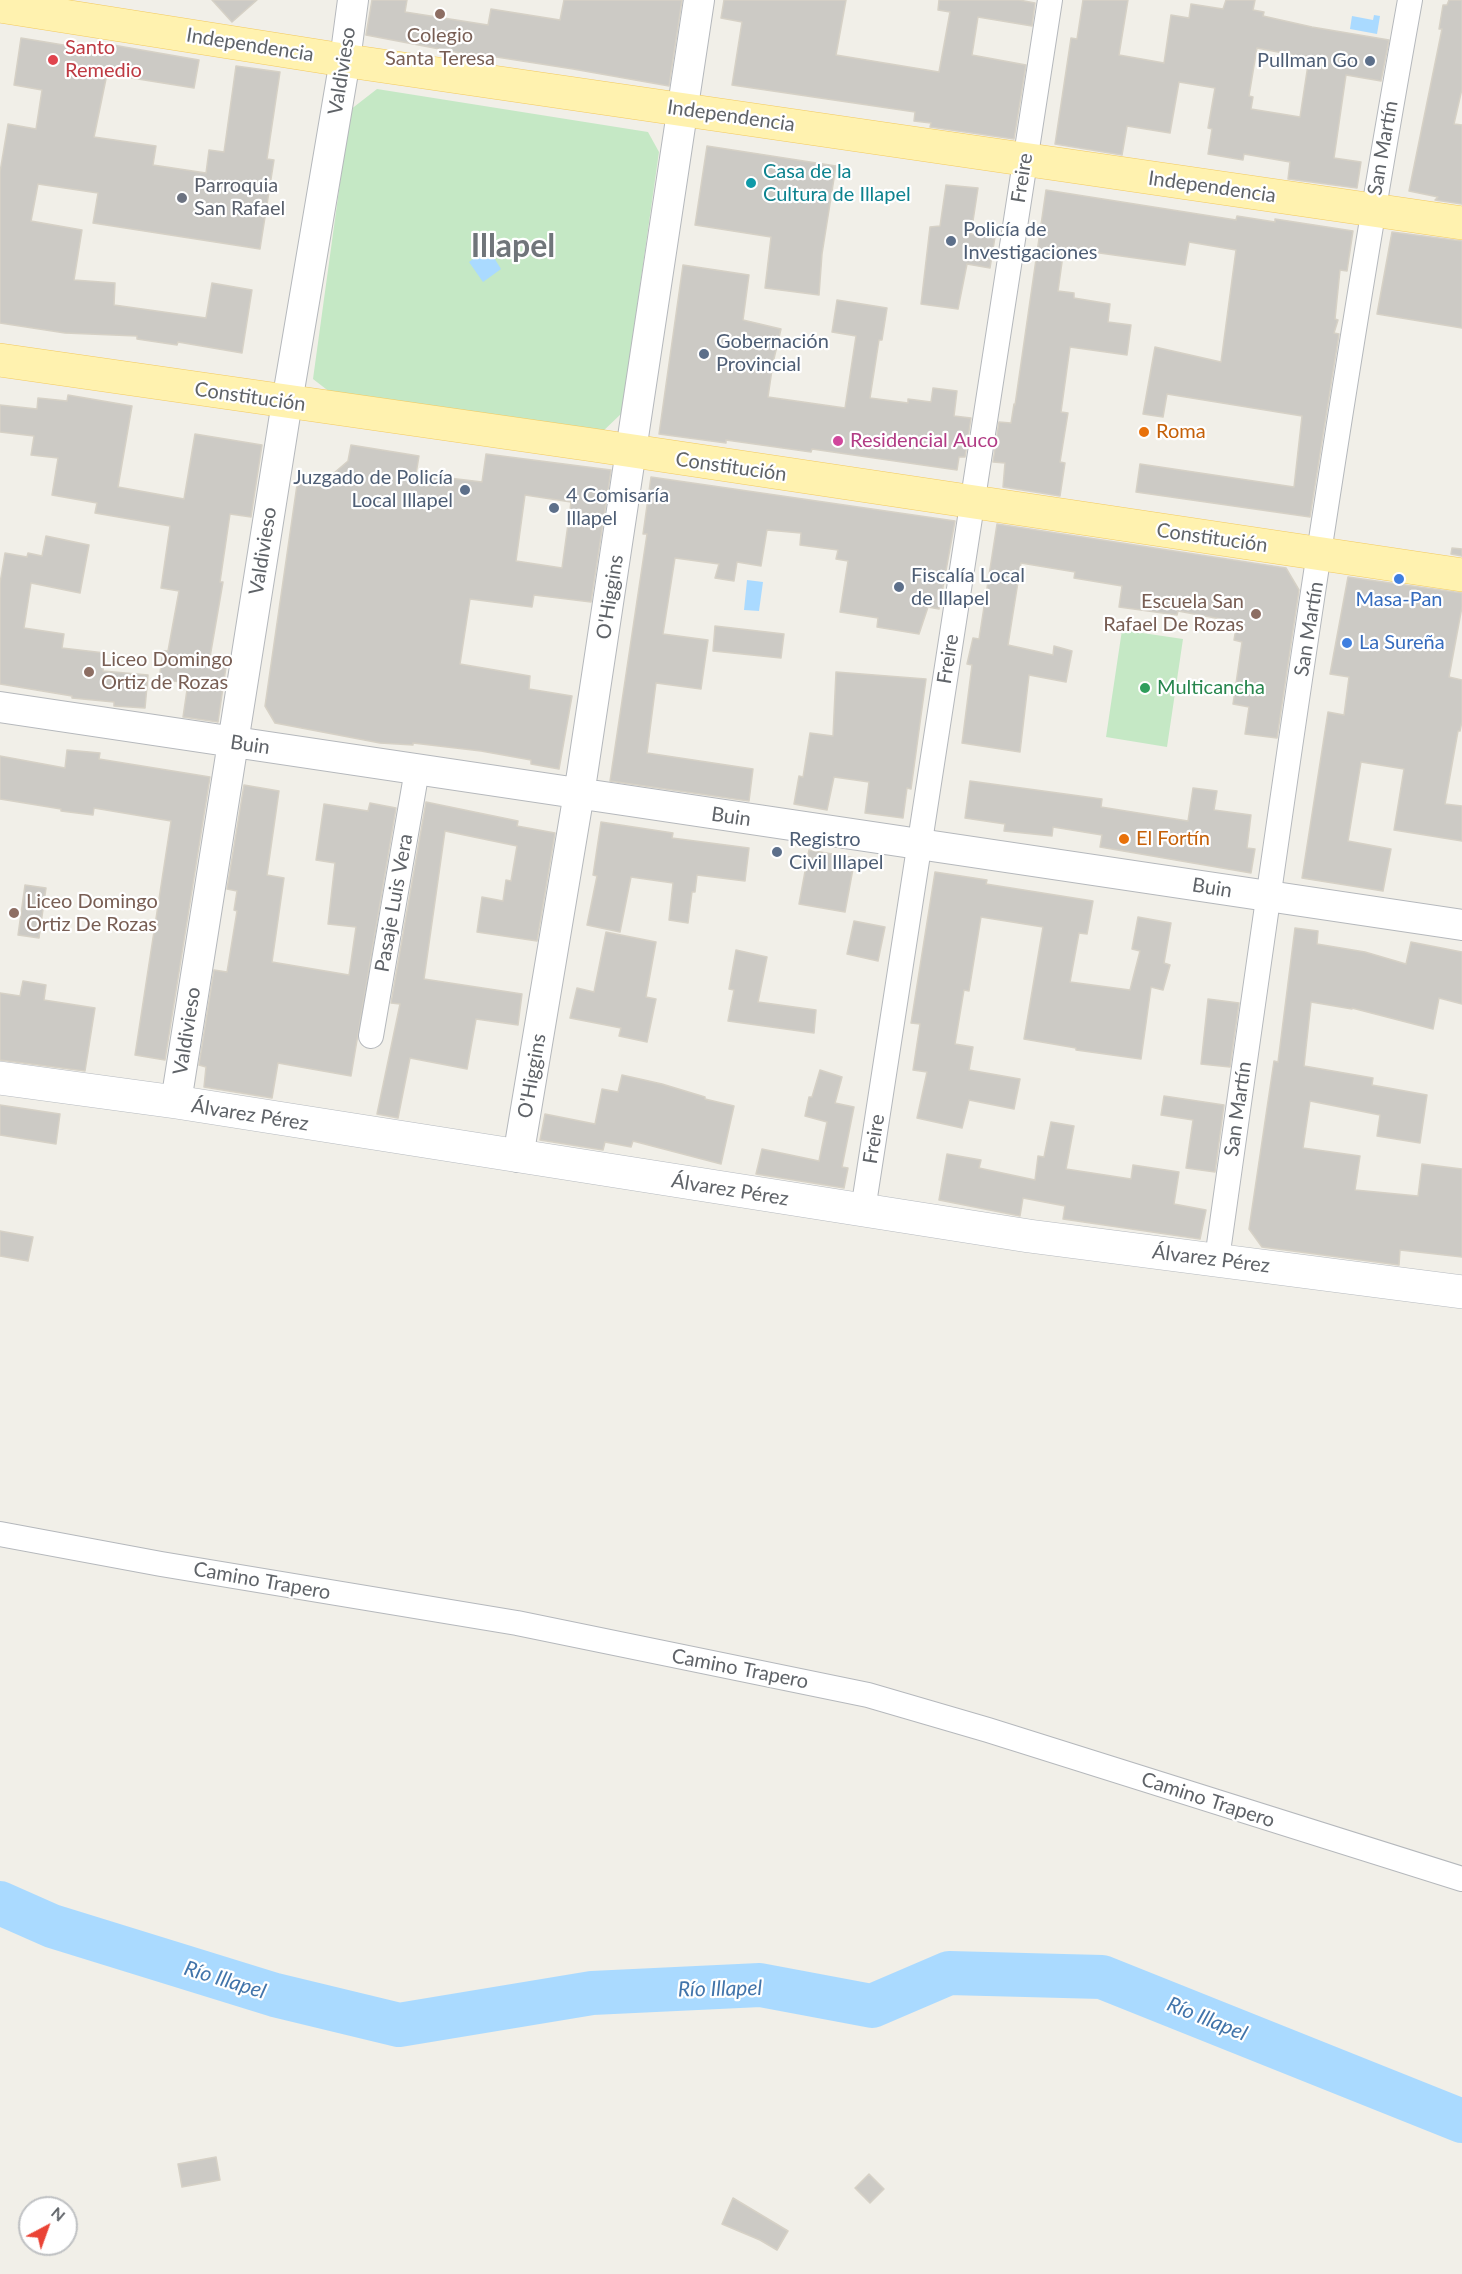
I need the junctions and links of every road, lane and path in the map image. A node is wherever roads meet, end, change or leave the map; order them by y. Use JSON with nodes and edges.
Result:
{"nodes":[{"id":1,"x":353,"y":0,"type":"edge"},
{"id":2,"x":699,"y":0,"type":"edge"},
{"id":3,"x":1050,"y":0,"type":"edge"},
{"id":4,"x":1410,"y":0,"type":"edge"},
{"id":5,"x":0,"y":6,"type":"edge"},
{"id":6,"x":345,"y":60,"type":"junction"},
{"id":7,"x":683,"y":109,"type":"junction"},
{"id":8,"x":1025,"y":159,"type":"junction"},
{"id":9,"x":1372,"y":210,"type":"junction"},
{"id":10,"x":1462,"y":223,"type":"edge"},
{"id":11,"x":0,"y":360,"type":"edge"},
{"id":12,"x":287,"y":402,"type":"junction"},
{"id":13,"x":632,"y":452,"type":"junction"},
{"id":14,"x":972,"y":503,"type":"junction"},
{"id":15,"x":1320,"y":554,"type":"junction"},
{"id":16,"x":1462,"y":575,"type":"edge"},
{"id":17,"x":0,"y":707,"type":"edge"},
{"id":18,"x":233,"y":742,"type":"junction"},
{"id":19,"x":417,"y":770,"type":"junction"},
{"id":20,"x":579,"y":794,"type":"junction"},
{"id":21,"x":919,"y":844,"type":"junction"},
{"id":22,"x":1268,"y":897,"type":"junction"},
{"id":23,"x":1462,"y":926,"type":"edge"},
{"id":24,"x":371,"y":1036,"type":"dead end"},
{"id":25,"x":0,"y":1078,"type":"edge"},
{"id":26,"x":176,"y":1102,"type":"junction"},
{"id":27,"x":518,"y":1157,"type":"junction"},
{"id":28,"x":863,"y":1210,"type":"junction"},
{"id":29,"x":1216,"y":1259,"type":"junction"},
{"id":30,"x":1462,"y":1292,"type":"edge"},
{"id":31,"x":0,"y":1534,"type":"edge"},
{"id":32,"x":1462,"y":1879,"type":"edge"}],
"edges":[{"from":1,"to":6,"type":"street","name":"Valdivieso"},
{"from":2,"to":7,"type":"street","name":"O'Higgins"},
{"from":3,"to":8,"type":"street","name":"Freire"},
{"from":4,"to":9,"type":"street","name":"San Martín"},
{"from":5,"to":6,"type":"main road","name":"Independencia"},
{"from":6,"to":7,"type":"main road","name":"Independencia"},
{"from":6,"to":12,"type":"street","name":"Valdivieso"},
{"from":7,"to":8,"type":"main road","name":"Independencia"},
{"from":7,"to":13,"type":"street","name":"O'Higgins"},
{"from":8,"to":9,"type":"main road","name":"Independencia"},
{"from":8,"to":14,"type":"street","name":"Freire"},
{"from":9,"to":10,"type":"main road","name":"Independencia"},
{"from":9,"to":15,"type":"street","name":"San Martín"},
{"from":11,"to":12,"type":"main road","name":"Constitución"},
{"from":12,"to":13,"type":"main road","name":"Constitución"},
{"from":12,"to":18,"type":"street","name":"Valdivieso"},
{"from":13,"to":14,"type":"main road","name":"Constitución"},
{"from":13,"to":20,"type":"street","name":"O'Higgins"},
{"from":14,"to":15,"type":"main road","name":"Constitución"},
{"from":14,"to":21,"type":"street","name":"Freire"},
{"from":15,"to":16,"type":"main road","name":"Constitución"},
{"from":15,"to":22,"type":"street","name":"San Martín"},
{"from":17,"to":18,"type":"street","name":"Buin"},
{"from":18,"to":19,"type":"street","name":"Buin"},
{"from":18,"to":26,"type":"street","name":"Valdivieso"},
{"from":19,"to":20,"type":"street","name":"Buin"},
{"from":19,"to":24,"type":"street","name":"Pasaje Luis Vera"},
{"from":20,"to":21,"type":"street","name":"Buin"},
{"from":20,"to":27,"type":"street","name":"O'Higgins"},
{"from":21,"to":22,"type":"street","name":"Buin"},
{"from":21,"to":28,"type":"street","name":"Freire"},
{"from":22,"to":23,"type":"street","name":"Buin"},
{"from":22,"to":29,"type":"street","name":"San Martín"},
{"from":25,"to":26,"type":"main road","name":"Álvarez Pérez"},
{"from":26,"to":27,"type":"main road","name":"Álvarez Pérez"},
{"from":27,"to":28,"type":"main road","name":"Álvarez Pérez"},
{"from":28,"to":29,"type":"main road","name":"Álvarez Pérez"},
{"from":29,"to":30,"type":"main road","name":"Álvarez Pérez"},
{"from":31,"to":32,"type":"street","name":"Camino Trapero"}]}
